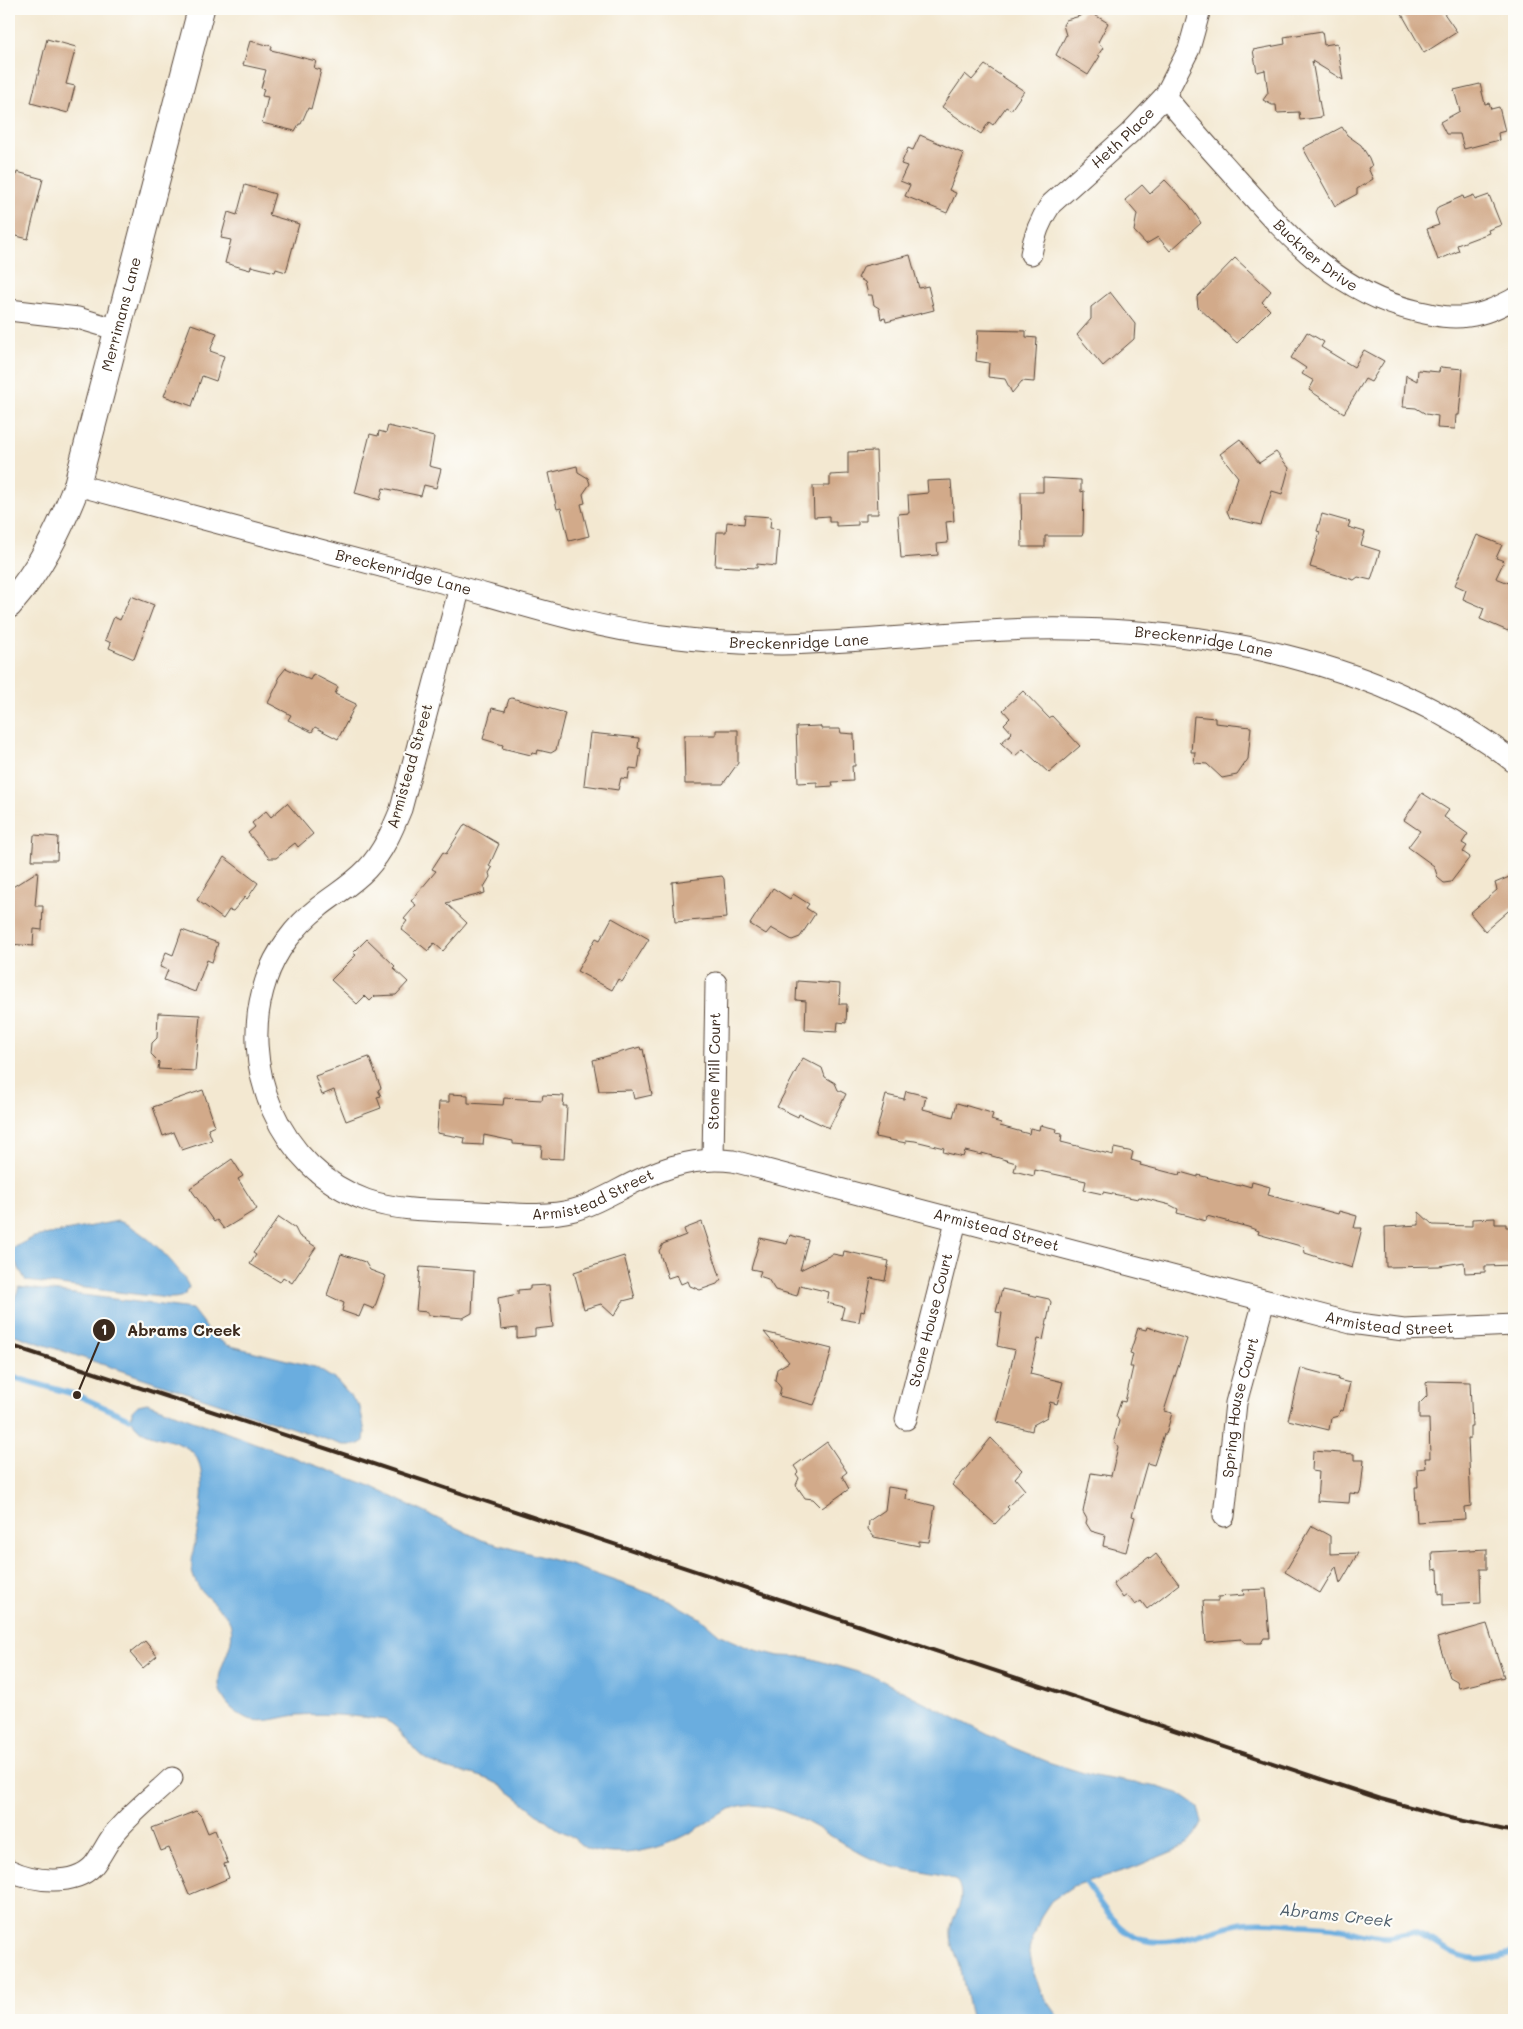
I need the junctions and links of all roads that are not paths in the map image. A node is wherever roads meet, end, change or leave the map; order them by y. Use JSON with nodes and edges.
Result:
{"nodes":[{"id":1,"x":201,"y":9,"type":"edge"},
{"id":2,"x":1200,"y":9,"type":"edge"},
{"id":3,"x":1165,"y":96,"type":"junction"},
{"id":4,"x":1031,"y":254,"type":"dead end"},
{"id":5,"x":1514,"y":299,"type":"edge"},
{"id":6,"x":9,"y":310,"type":"edge"},
{"id":7,"x":118,"y":330,"type":"junction"},
{"id":8,"x":77,"y":485,"type":"junction"},
{"id":9,"x":460,"y":587,"type":"junction"},
{"id":10,"x":9,"y":605,"type":"edge"},
{"id":11,"x":1514,"y":762,"type":"edge"},
{"id":12,"x":716,"y":984,"type":"dead end"},
{"id":13,"x":713,"y":1159,"type":"junction"},
{"id":14,"x":956,"y":1221,"type":"junction"},
{"id":15,"x":1264,"y":1301,"type":"junction"},
{"id":16,"x":1514,"y":1325,"type":"edge"},
{"id":17,"x":906,"y":1419,"type":"dead end"},
{"id":18,"x":1224,"y":1516,"type":"dead end"},
{"id":19,"x":172,"y":1778,"type":"dead end"},
{"id":20,"x":9,"y":1870,"type":"edge"}],
"edges":[{"from":1,"to":7,"type":"main road","name":"Merrimans Lane"},
{"from":2,"to":3,"type":"street","name":"Heth Place"},
{"from":3,"to":4,"type":"street","name":"Heth Place"},
{"from":3,"to":5,"type":"street","name":"Buckner Drive"},
{"from":6,"to":7,"type":"street"},
{"from":7,"to":8,"type":"main road","name":"Merrimans Lane"},
{"from":8,"to":9,"type":"street","name":"Breckenridge Lane"},
{"from":8,"to":10,"type":"main road","name":"Merrimans Lane"},
{"from":9,"to":11,"type":"street","name":"Breckenridge Lane"},
{"from":9,"to":13,"type":"street","name":"Armistead Street"},
{"from":12,"to":13,"type":"street","name":"Stone Mill Court"},
{"from":13,"to":14,"type":"street","name":"Armistead Street"},
{"from":14,"to":15,"type":"street","name":"Armistead Street"},
{"from":14,"to":17,"type":"street","name":"Stone House Court"},
{"from":15,"to":16,"type":"street","name":"Armistead Street"},
{"from":15,"to":18,"type":"street","name":"Spring House Court"},
{"from":19,"to":20,"type":"street"}]}
